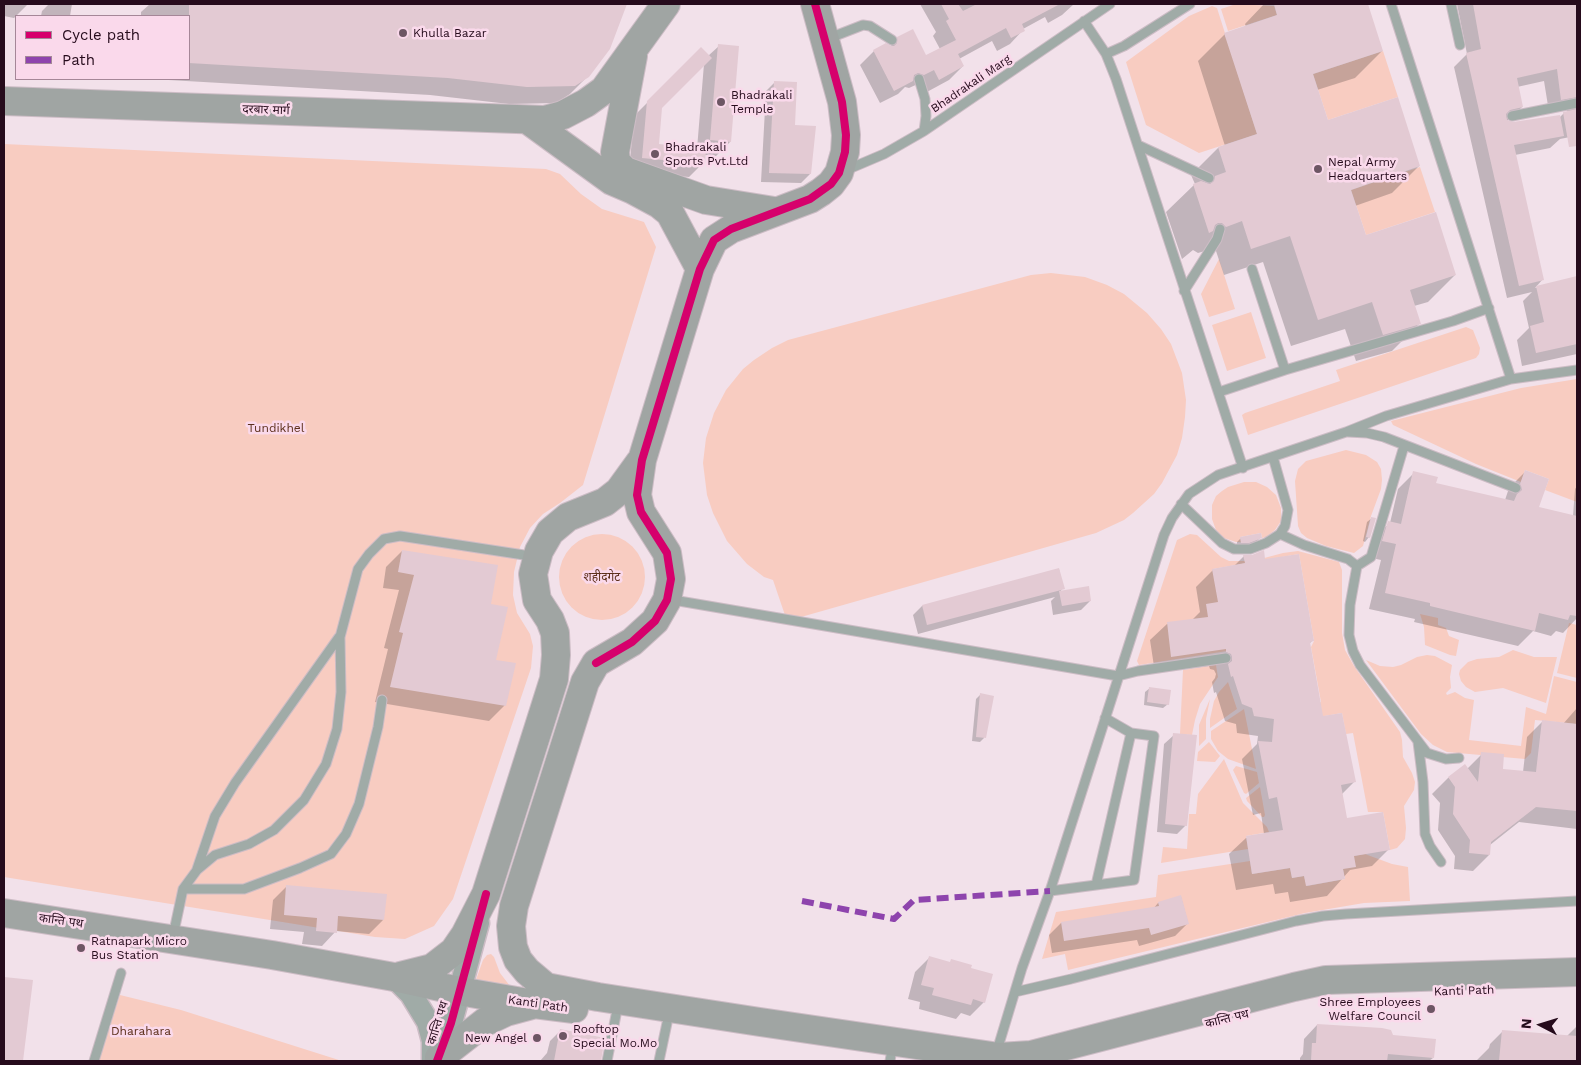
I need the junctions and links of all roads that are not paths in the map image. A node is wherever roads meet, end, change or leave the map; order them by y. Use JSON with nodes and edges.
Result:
{"nodes":[{"id":1,"x":1110,"y":4,"type":"edge"},
{"id":2,"x":1190,"y":4,"type":"edge"},
{"id":3,"x":1390,"y":4,"type":"edge"},
{"id":4,"x":1451,"y":4,"type":"edge"},
{"id":5,"x":664,"y":8,"type":"edge"},
{"id":6,"x":818,"y":17,"type":"edge"},
{"id":7,"x":1084,"y":21,"type":"junction"},
{"id":8,"x":892,"y":40,"type":"dead end"},
{"id":9,"x":1460,"y":45,"type":"dead end"},
{"id":10,"x":634,"y":50,"type":"junction"},
{"id":11,"x":1106,"y":54,"type":"junction"},
{"id":12,"x":920,"y":79,"type":"dead end"},
{"id":13,"x":4,"y":100,"type":"edge"},
{"id":14,"x":1577,"y":103,"type":"edge"},
{"id":15,"x":1512,"y":116,"type":"dead end"},
{"id":16,"x":528,"y":120,"type":"junction"},
{"id":17,"x":924,"y":131,"type":"junction"},
{"id":18,"x":1138,"y":145,"type":"junction"},
{"id":19,"x":839,"y":173,"type":"junction"},
{"id":20,"x":1209,"y":178,"type":"dead end"},
{"id":21,"x":774,"y":211,"type":"junction"},
{"id":22,"x":1220,"y":229,"type":"dead end"},
{"id":23,"x":700,"y":269,"type":"junction"},
{"id":24,"x":1252,"y":269,"type":"dead end"},
{"id":25,"x":1184,"y":292,"type":"junction"},
{"id":26,"x":1488,"y":308,"type":"junction"},
{"id":27,"x":1285,"y":370,"type":"junction"},
{"id":28,"x":1577,"y":370,"type":"edge"},
{"id":29,"x":1511,"y":379,"type":"junction"},
{"id":30,"x":1219,"y":392,"type":"junction"},
{"id":31,"x":1346,"y":432,"type":"junction"},
{"id":32,"x":1404,"y":446,"type":"junction"},
{"id":33,"x":1273,"y":457,"type":"junction"},
{"id":34,"x":642,"y":460,"type":"junction"},
{"id":35,"x":1243,"y":468,"type":"junction"},
{"id":36,"x":1516,"y":488,"type":"dead end"},
{"id":37,"x":1181,"y":504,"type":"junction"},
{"id":38,"x":1280,"y":534,"type":"junction"},
{"id":39,"x":524,"y":555,"type":"dead end"},
{"id":40,"x":1357,"y":566,"type":"junction"},
{"id":41,"x":679,"y":601,"type":"dead end"},
{"id":42,"x":340,"y":637,"type":"junction"},
{"id":43,"x":1226,"y":658,"type":"dead end"},
{"id":44,"x":1118,"y":676,"type":"junction"},
{"id":45,"x":382,"y":700,"type":"dead end"},
{"id":46,"x":1105,"y":718,"type":"junction"},
{"id":47,"x":1131,"y":733,"type":"junction"},
{"id":48,"x":1418,"y":742,"type":"junction"},
{"id":49,"x":1459,"y":758,"type":"dead end"},
{"id":50,"x":1441,"y":862,"type":"dead end"},
{"id":51,"x":196,"y":870,"type":"junction"},
{"id":52,"x":1096,"y":885,"type":"junction"},
{"id":53,"x":183,"y":889,"type":"junction"},
{"id":54,"x":1050,"y":891,"type":"junction"},
{"id":55,"x":486,"y":894,"type":"junction"},
{"id":56,"x":1577,"y":901,"type":"edge"},
{"id":57,"x":4,"y":913,"type":"edge"},
{"id":58,"x":172,"y":938,"type":"junction"},
{"id":59,"x":1577,"y":972,"type":"edge"},
{"id":60,"x":121,"y":973,"type":"dead end"},
{"id":61,"x":394,"y":977,"type":"junction"},
{"id":62,"x":1577,"y":987,"type":"edge"},
{"id":63,"x":459,"y":991,"type":"junction"},
{"id":64,"x":1015,"y":992,"type":"junction"},
{"id":65,"x":1322,"y":996,"type":"joint"},
{"id":66,"x":534,"y":1004,"type":"junction"},
{"id":67,"x":616,"y":1015,"type":"junction"},
{"id":68,"x":667,"y":1023,"type":"junction"},
{"id":69,"x":891,"y":1053,"type":"edge"},
{"id":70,"x":1000,"y":1059,"type":"edge"},
{"id":71,"x":436,"y":1060,"type":"edge"},
{"id":72,"x":94,"y":1061,"type":"edge"},
{"id":73,"x":606,"y":1061,"type":"edge"},
{"id":74,"x":660,"y":1061,"type":"edge"},
{"id":75,"x":930,"y":1061,"type":"edge"},
{"id":76,"x":1061,"y":1061,"type":"edge"}],
"edges":[{"from":1,"to":7,"type":"lane","name":"Bhadrakali Marg"},
{"from":2,"to":11,"type":"lane"},
{"from":3,"to":26,"type":"lane"},
{"from":4,"to":9,"type":"lane"},
{"from":5,"to":10,"type":"main road","name":"दरबार मार्ग"},
{"from":6,"to":8,"type":"lane"},
{"from":6,"to":19,"type":"main road"},
{"from":7,"to":11,"type":"lane"},
{"from":7,"to":17,"type":"lane","name":"Bhadrakali Marg"},
{"from":10,"to":16,"type":"main road","name":"दरबार मार्ग"},
{"from":10,"to":21,"type":"main road"},
{"from":11,"to":18,"type":"lane"},
{"from":12,"to":17,"type":"lane"},
{"from":13,"to":16,"type":"main road","name":"दरबार मार्ग"},
{"from":14,"to":15,"type":"lane"},
{"from":16,"to":23,"type":"main road"},
{"from":17,"to":19,"type":"lane","name":"Bhadrakali Marg"},
{"from":18,"to":20,"type":"lane"},
{"from":18,"to":25,"type":"lane"},
{"from":19,"to":21,"type":"main road"},
{"from":21,"to":23,"type":"main road"},
{"from":22,"to":25,"type":"lane"},
{"from":23,"to":34,"type":"main road"},
{"from":24,"to":27,"type":"lane"},
{"from":25,"to":30,"type":"lane"},
{"from":26,"to":27,"type":"lane"},
{"from":26,"to":29,"type":"lane"},
{"from":27,"to":30,"type":"lane"},
{"from":28,"to":29,"type":"lane"},
{"from":29,"to":31,"type":"lane"},
{"from":30,"to":35,"type":"lane"},
{"from":31,"to":32,"type":"lane"},
{"from":31,"to":33,"type":"lane"},
{"from":32,"to":36,"type":"lane"},
{"from":32,"to":40,"type":"lane"},
{"from":33,"to":35,"type":"lane"},
{"from":33,"to":38,"type":"lane"},
{"from":34,"to":55,"type":"main road"},
{"from":34,"to":69,"type":"main road"},
{"from":35,"to":37,"type":"lane"},
{"from":37,"to":38,"type":"lane"},
{"from":37,"to":44,"type":"lane"},
{"from":38,"to":40,"type":"lane"},
{"from":39,"to":42,"type":"lane"},
{"from":40,"to":48,"type":"lane"},
{"from":41,"to":44,"type":"lane"},
{"from":42,"to":51,"type":"lane"},
{"from":42,"to":51,"type":"lane"},
{"from":43,"to":44,"type":"lane"},
{"from":44,"to":46,"type":"lane"},
{"from":45,"to":53,"type":"lane"},
{"from":46,"to":47,"type":"lane"},
{"from":46,"to":54,"type":"lane"},
{"from":47,"to":52,"type":"lane"},
{"from":47,"to":52,"type":"lane"},
{"from":48,"to":49,"type":"lane"},
{"from":48,"to":50,"type":"lane"},
{"from":51,"to":53,"type":"lane"},
{"from":52,"to":54,"type":"lane"},
{"from":53,"to":58,"type":"lane"},
{"from":54,"to":64,"type":"lane"},
{"from":55,"to":61,"type":"main road"},
{"from":55,"to":63,"type":"street"},
{"from":56,"to":64,"type":"lane"},
{"from":57,"to":58,"type":"main road","name":"कान्ति पथ"},
{"from":58,"to":61,"type":"main road","name":"कान्ति पथ"},
{"from":59,"to":70,"type":"main road"},
{"from":60,"to":72,"type":"lane"},
{"from":61,"to":63,"type":"main road","name":"कान्ति पथ"},
{"from":61,"to":71,"type":"street"},
{"from":62,"to":65,"type":"main road","name":"Kanti Path"},
{"from":63,"to":66,"type":"main road","name":"Kanti Path"},
{"from":63,"to":71,"type":"street","name":"कान्ति पथ"},
{"from":64,"to":70,"type":"lane"},
{"from":65,"to":76,"type":"main road","name":"कान्ति पथ"},
{"from":66,"to":67,"type":"main road","name":"Kanti Path"},
{"from":66,"to":71,"type":"main road"},
{"from":67,"to":68,"type":"main road"},
{"from":67,"to":73,"type":"lane"},
{"from":68,"to":69,"type":"main road"},
{"from":68,"to":74,"type":"lane"},
{"from":69,"to":70,"type":"main road"},
{"from":69,"to":75,"type":"main road"}]}
